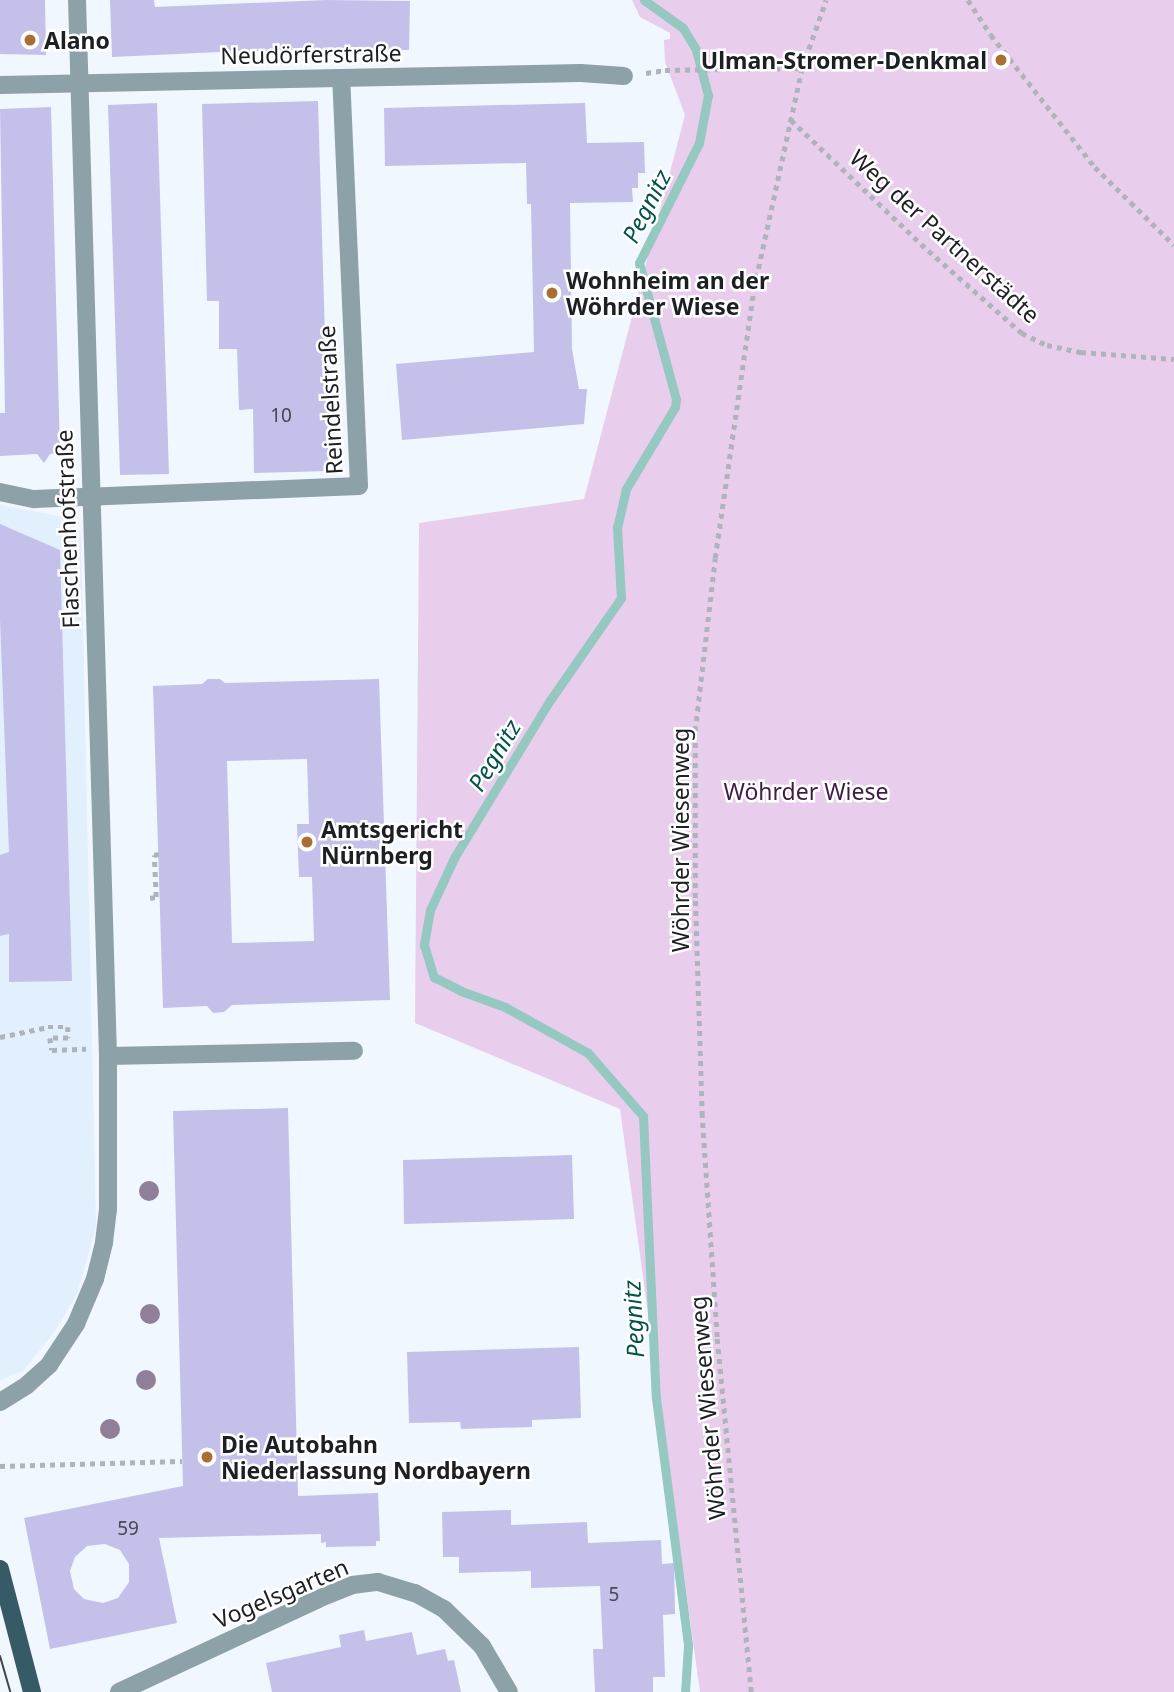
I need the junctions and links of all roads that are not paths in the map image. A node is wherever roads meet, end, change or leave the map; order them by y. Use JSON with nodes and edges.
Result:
{"nodes":[{"id":1,"x":77,"y":0,"type":"edge"},
{"id":2,"x":624,"y":76,"type":"dead end"},
{"id":3,"x":341,"y":78,"type":"junction"},
{"id":4,"x":80,"y":83,"type":"junction"},
{"id":5,"x":0,"y":85,"type":"edge"},
{"id":6,"x":0,"y":492,"type":"edge"},
{"id":7,"x":90,"y":498,"type":"junction"},
{"id":8,"x":354,"y":1051,"type":"dead end"},
{"id":9,"x":107,"y":1056,"type":"junction"},
{"id":10,"x":0,"y":1402,"type":"edge"},
{"id":11,"x":0,"y":1569,"type":"edge"},
{"id":12,"x":32,"y":1692,"type":"edge"},
{"id":13,"x":119,"y":1692,"type":"edge"},
{"id":14,"x":509,"y":1692,"type":"edge"}],
"edges":[{"from":1,"to":4,"type":"street","name":"Flaschenhofstraße"},
{"from":2,"to":3,"type":"street","name":"Neudörferstraße"},
{"from":3,"to":4,"type":"street","name":"Neudörferstraße"},
{"from":3,"to":7,"type":"street","name":"Reindelstraße"},
{"from":4,"to":5,"type":"street","name":"Neudörferstraße"},
{"from":4,"to":7,"type":"street","name":"Flaschenhofstraße"},
{"from":6,"to":7,"type":"street","name":"Reindelstraße"},
{"from":7,"to":9,"type":"street","name":"Flaschenhofstraße"},
{"from":8,"to":9,"type":"street"},
{"from":9,"to":10,"type":"street","name":"Flaschenhofstraße"},
{"from":11,"to":12,"type":"main road"},
{"from":13,"to":14,"type":"street","name":"Vogelsgarten"}]}
